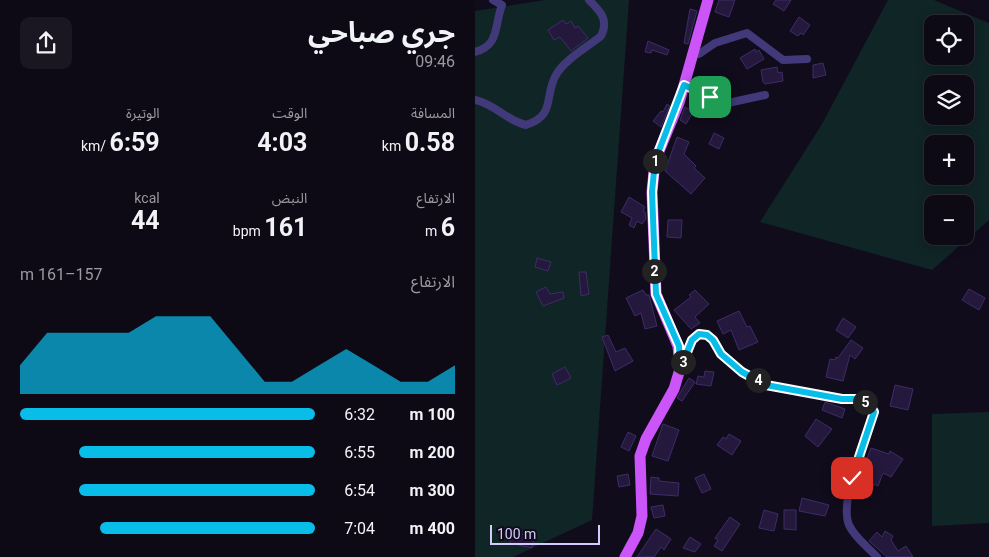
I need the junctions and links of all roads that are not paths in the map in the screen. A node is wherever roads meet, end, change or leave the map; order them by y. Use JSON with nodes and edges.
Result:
{"nodes":[{"id":1,"x":493,"y":0,"type":"edge"},
{"id":2,"x":589,"y":0,"type":"edge"},
{"id":3,"x":708,"y":0,"type":"edge"},
{"id":4,"x":504,"y":2,"type":"edge"},
{"id":5,"x":475,"y":52,"type":"edge"},
{"id":6,"x":693,"y":54,"type":"junction"},
{"id":7,"x":807,"y":59,"type":"dead end"},
{"id":8,"x":684,"y":85,"type":"junction"},
{"id":9,"x":765,"y":95,"type":"dead end"},
{"id":10,"x":475,"y":100,"type":"edge"},
{"id":11,"x":680,"y":369,"type":"junction"},
{"id":12,"x":625,"y":557,"type":"edge"},
{"id":13,"x":877,"y":557,"type":"edge"}],
"edges":[{"from":1,"to":4,"type":"street"},
{"from":2,"to":10,"type":"street"},
{"from":3,"to":6,"type":"main road"},
{"from":4,"to":5,"type":"street"},
{"from":6,"to":7,"type":"street"},
{"from":6,"to":8,"type":"main road"},
{"from":8,"to":9,"type":"street"},
{"from":8,"to":11,"type":"main road"},
{"from":11,"to":12,"type":"main road"},
{"from":11,"to":13,"type":"street"}]}
